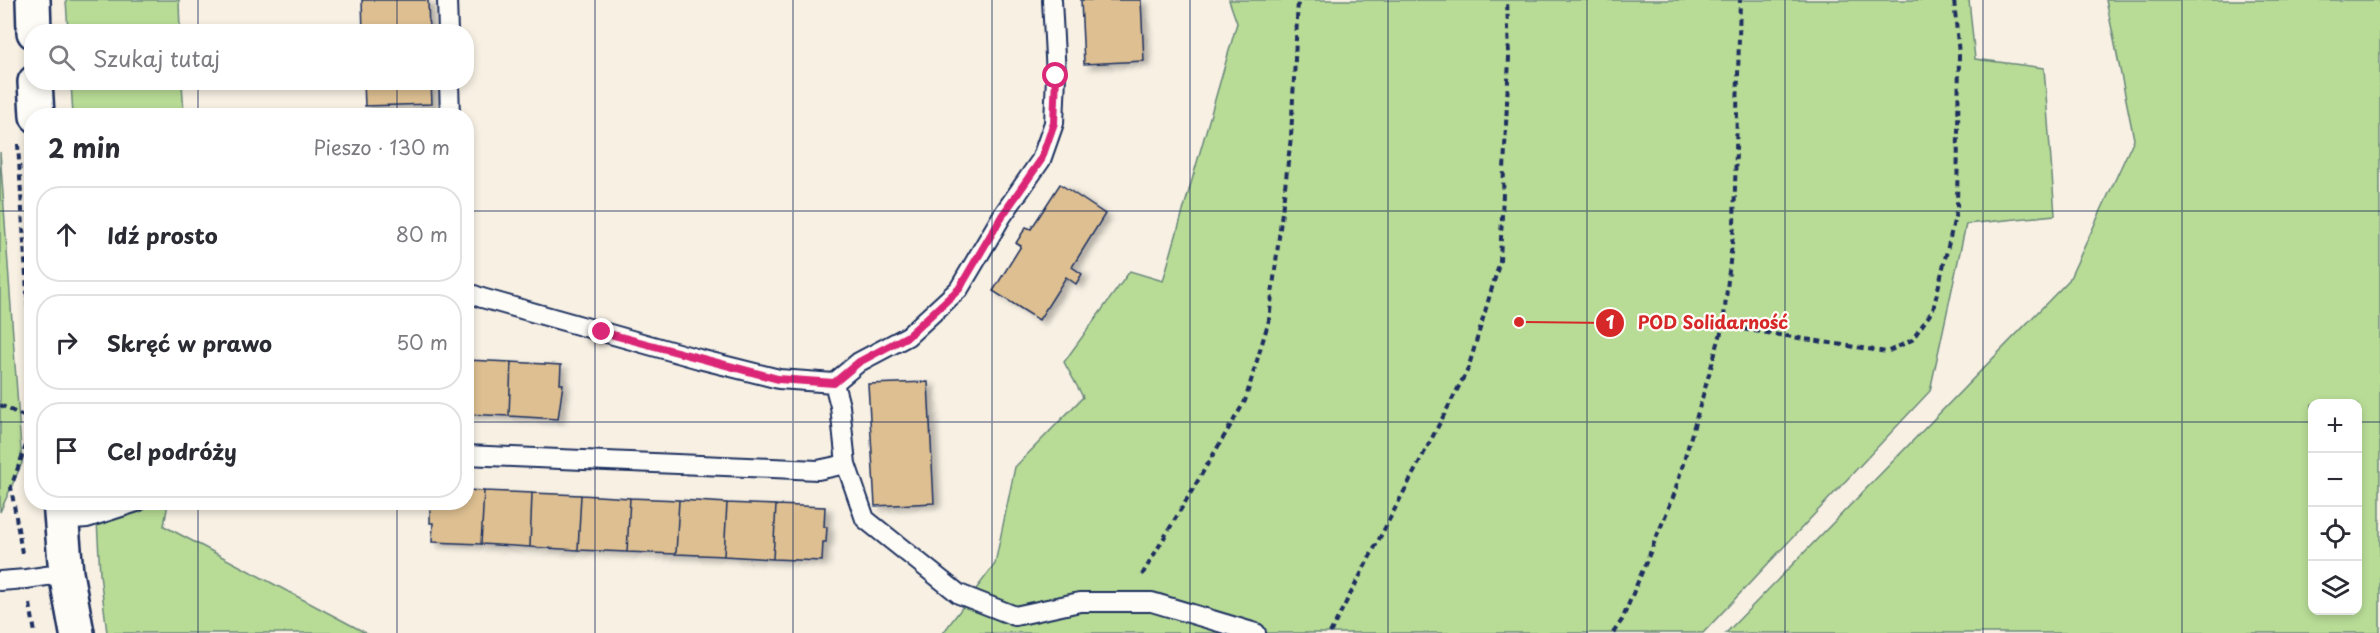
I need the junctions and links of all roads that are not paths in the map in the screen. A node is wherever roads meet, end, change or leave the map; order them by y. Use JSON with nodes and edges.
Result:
{"nodes":[{"id":1,"x":33,"y":0,"type":"edge"},
{"id":2,"x":447,"y":0,"type":"edge"},
{"id":3,"x":1052,"y":0,"type":"edge"},
{"id":4,"x":34,"y":24,"type":"edge"},
{"id":5,"x":448,"y":24,"type":"edge"},
{"id":6,"x":34,"y":90,"type":"edge"},
{"id":7,"x":449,"y":90,"type":"edge"},
{"id":8,"x":30,"y":108,"type":"edge"},
{"id":9,"x":450,"y":108,"type":"edge"},
{"id":10,"x":474,"y":295,"type":"edge"},
{"id":11,"x":834,"y":383,"type":"junction"},
{"id":12,"x":474,"y":455,"type":"edge"},
{"id":13,"x":846,"y":464,"type":"junction"},
{"id":14,"x":112,"y":510,"type":"edge"},
{"id":15,"x":61,"y":511,"type":"edge"},
{"id":16,"x":66,"y":573,"type":"junction"},
{"id":17,"x":0,"y":581,"type":"edge"},
{"id":18,"x":77,"y":633,"type":"edge"},
{"id":19,"x":1256,"y":633,"type":"edge"}],
"edges":[{"from":1,"to":4,"type":"street"},
{"from":2,"to":5,"type":"lane"},
{"from":3,"to":11,"type":"lane"},
{"from":6,"to":8,"type":"street"},
{"from":7,"to":9,"type":"lane"},
{"from":10,"to":11,"type":"lane"},
{"from":11,"to":13,"type":"lane"},
{"from":12,"to":13,"type":"lane"},
{"from":13,"to":19,"type":"lane"},
{"from":14,"to":15,"type":"lane"},
{"from":15,"to":16,"type":"street"},
{"from":16,"to":17,"type":"lane"},
{"from":16,"to":18,"type":"street"}]}
